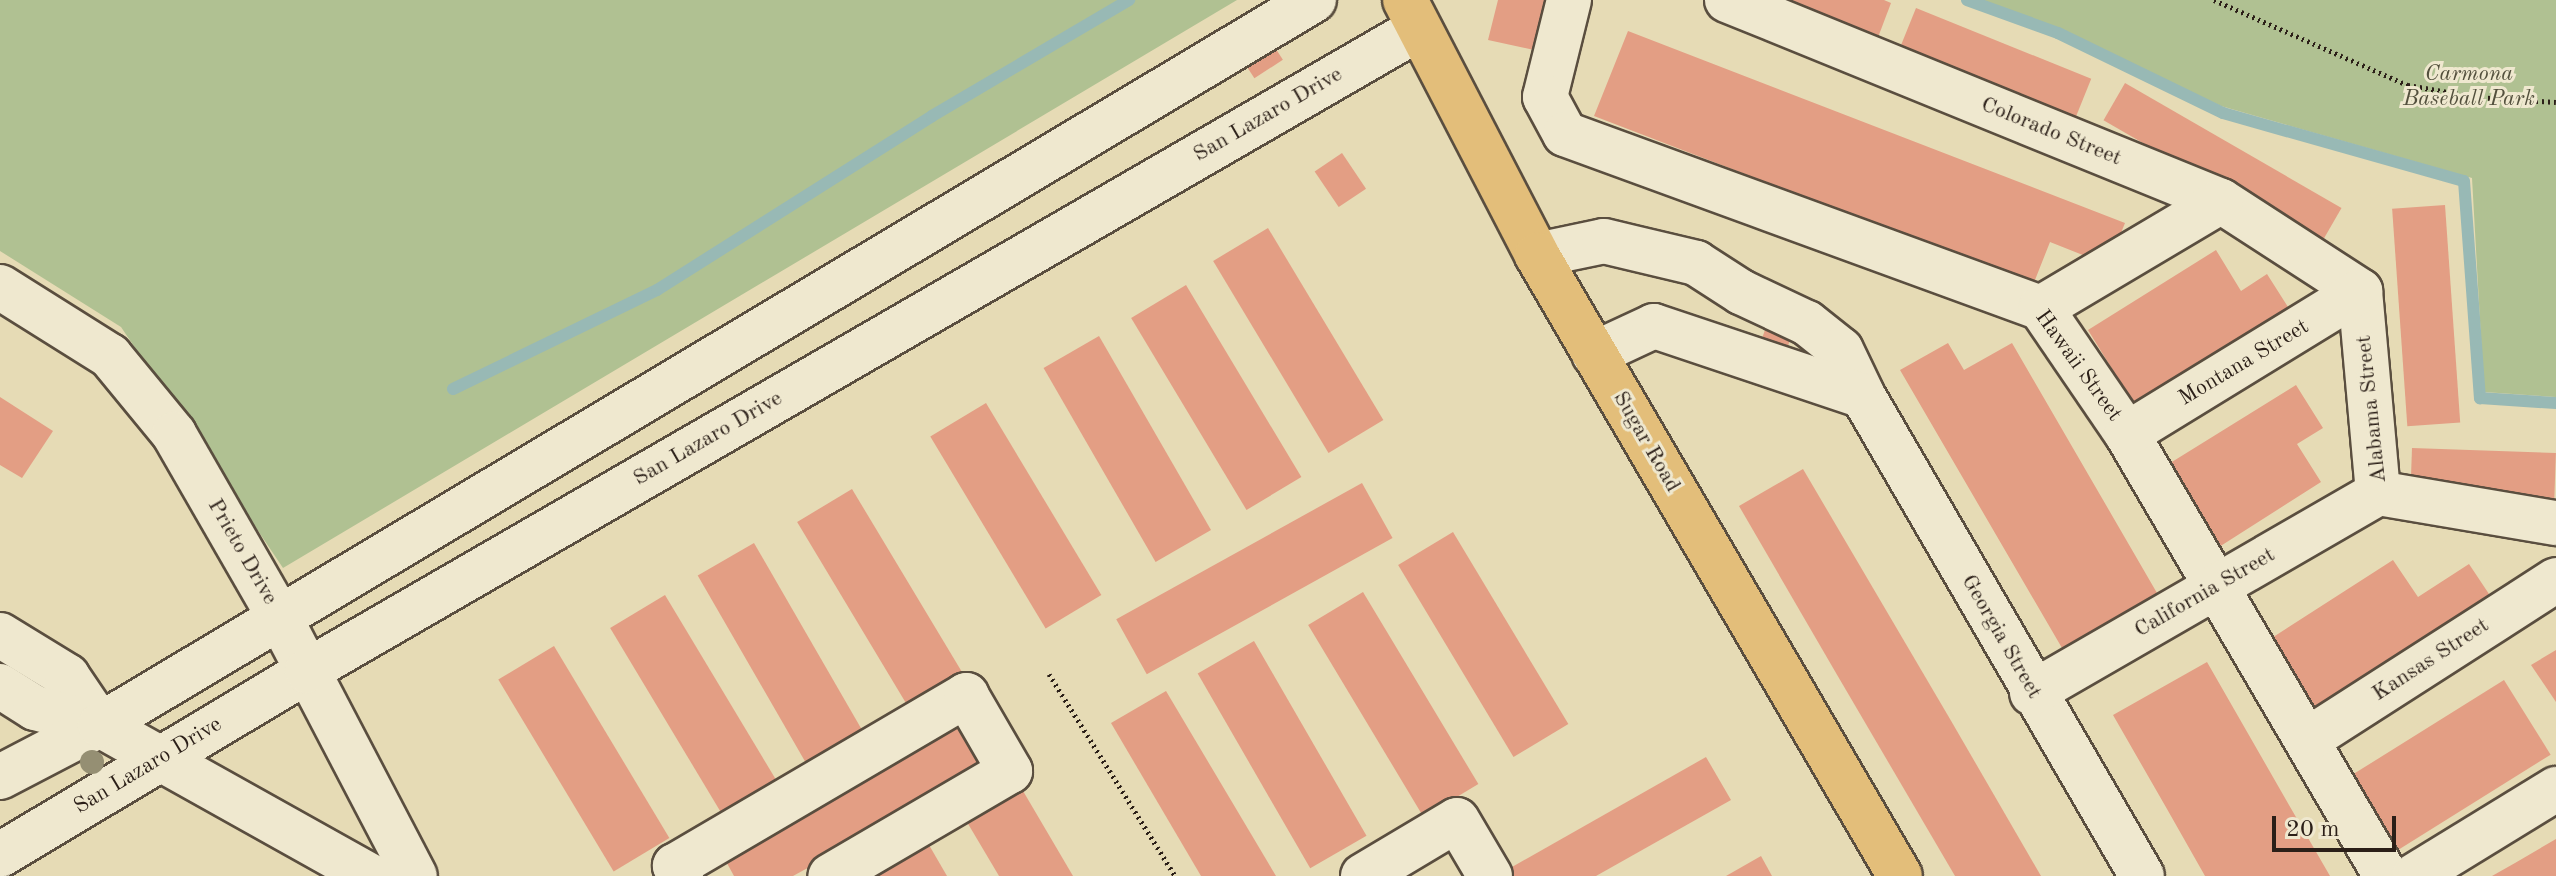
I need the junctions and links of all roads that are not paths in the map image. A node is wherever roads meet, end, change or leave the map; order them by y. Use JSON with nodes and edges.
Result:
{"nodes":[{"id":1,"x":1314,"y":0,"type":"edge"},
{"id":2,"x":1569,"y":0,"type":"edge"},
{"id":3,"x":1727,"y":0,"type":"edge"},
{"id":4,"x":1412,"y":14,"type":"edge"},
{"id":5,"x":2221,"y":201,"type":"junction"},
{"id":6,"x":1537,"y":255,"type":"junction"},
{"id":7,"x":0,"y":287,"type":"edge"},
{"id":8,"x":2360,"y":291,"type":"junction"},
{"id":9,"x":1759,"y":301,"type":"junction"},
{"id":10,"x":2041,"y":308,"type":"junction"},
{"id":11,"x":1720,"y":350,"type":"junction"},
{"id":12,"x":1594,"y":354,"type":"junction"},
{"id":13,"x":1863,"y":396,"type":"junction"},
{"id":14,"x":2127,"y":434,"type":"junction"},
{"id":15,"x":2378,"y":493,"type":"junction"},
{"id":16,"x":2556,"y":523,"type":"edge"},
{"id":17,"x":2556,"y":580,"type":"edge"},
{"id":18,"x":2218,"y":585,"type":"junction"},
{"id":19,"x":280,"y":618,"type":"junction"},
{"id":20,"x":0,"y":635,"type":"edge"},
{"id":21,"x":307,"y":671,"type":"junction"},
{"id":22,"x":0,"y":686,"type":"edge"},
{"id":23,"x":2032,"y":693,"type":"junction"},
{"id":24,"x":100,"y":725,"type":"junction"},
{"id":25,"x":2307,"y":740,"type":"junction"},
{"id":26,"x":160,"y":759,"type":"junction"},
{"id":27,"x":0,"y":777,"type":"edge"},
{"id":28,"x":2556,"y":789,"type":"edge"},
{"id":29,"x":0,"y":855,"type":"edge"},
{"id":30,"x":1380,"y":872,"type":"edge"},
{"id":31,"x":370,"y":876,"type":"edge"},
{"id":32,"x":415,"y":876,"type":"edge"},
{"id":33,"x":681,"y":876,"type":"edge"},
{"id":34,"x":830,"y":876,"type":"edge"},
{"id":35,"x":1490,"y":876,"type":"edge"},
{"id":36,"x":1900,"y":876,"type":"edge"},
{"id":37,"x":2142,"y":876,"type":"edge"},
{"id":38,"x":2386,"y":876,"type":"edge"},
{"id":39,"x":2414,"y":876,"type":"edge"}],
"edges":[{"from":1,"to":19,"type":"street"},
{"from":2,"to":10,"type":"street","name":"Hawaii Street"},
{"from":3,"to":5,"type":"street","name":"Colorado Street"},
{"from":4,"to":6,"type":"main road","name":"Sugar Road"},
{"from":4,"to":21,"type":"street","name":"San Lazaro Drive"},
{"from":5,"to":8,"type":"street","name":"Colorado Street"},
{"from":5,"to":10,"type":"street"},
{"from":6,"to":9,"type":"street","name":"Georgia Street"},
{"from":6,"to":12,"type":"main road","name":"Sugar Road"},
{"from":7,"to":19,"type":"street","name":"Prieto Drive"},
{"from":8,"to":14,"type":"street","name":"Montana Street"},
{"from":8,"to":15,"type":"street","name":"Alabama Street"},
{"from":9,"to":11,"type":"street"},
{"from":9,"to":13,"type":"street","name":"Georgia Street"},
{"from":10,"to":14,"type":"street","name":"Hawaii Street"},
{"from":11,"to":12,"type":"street"},
{"from":11,"to":13,"type":"street"},
{"from":12,"to":36,"type":"main road","name":"Sugar Road"},
{"from":13,"to":23,"type":"street","name":"Georgia Street"},
{"from":14,"to":18,"type":"street","name":"Hawaii Street"},
{"from":15,"to":16,"type":"street","name":"Alabama Street"},
{"from":15,"to":18,"type":"street","name":"California Street"},
{"from":17,"to":25,"type":"street","name":"Kansas Street"},
{"from":18,"to":23,"type":"street","name":"California Street"},
{"from":18,"to":25,"type":"street","name":"Hawaii Street"},
{"from":19,"to":21,"type":"street","name":"Prieto Drive"},
{"from":19,"to":24,"type":"street"},
{"from":20,"to":24,"type":"street"},
{"from":21,"to":26,"type":"street","name":"San Lazaro Drive"},
{"from":21,"to":32,"type":"street","name":"Prieto Drive"},
{"from":22,"to":24,"type":"street"},
{"from":23,"to":37,"type":"street","name":"Georgia Street"},
{"from":24,"to":26,"type":"street"},
{"from":24,"to":27,"type":"street"},
{"from":25,"to":38,"type":"street","name":"Hawaii Street"},
{"from":26,"to":29,"type":"street","name":"San Lazaro Drive"},
{"from":26,"to":31,"type":"street"},
{"from":28,"to":39,"type":"street"},
{"from":30,"to":35,"type":"street"},
{"from":33,"to":34,"type":"street"}]}
